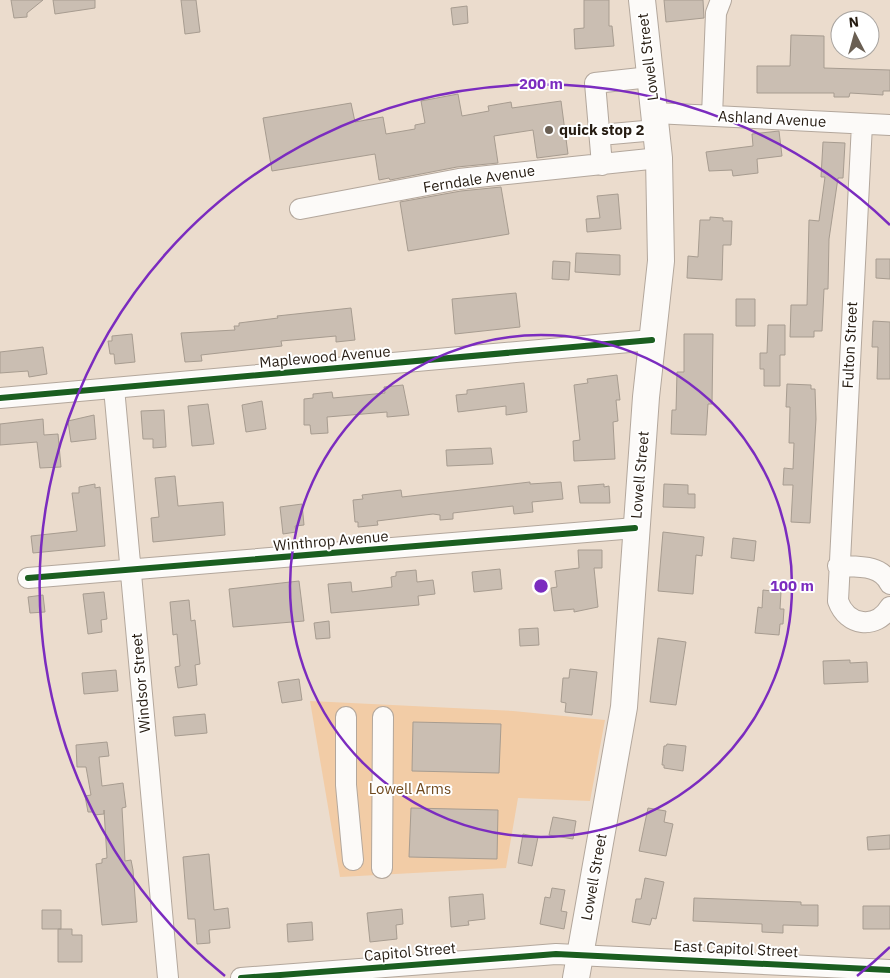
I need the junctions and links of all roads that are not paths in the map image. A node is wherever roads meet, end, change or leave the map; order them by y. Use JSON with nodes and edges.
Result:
{"nodes":[{"id":1,"x":642,"y":0,"type":"edge"},
{"id":2,"x":716,"y":11,"type":"edge"},
{"id":3,"x":650,"y":77,"type":"junction"},
{"id":4,"x":712,"y":116,"type":"junction"},
{"id":5,"x":655,"y":121,"type":"junction"},
{"id":6,"x":862,"y":124,"type":"junction"},
{"id":7,"x":890,"y":125,"type":"edge"},
{"id":8,"x":600,"y":135,"type":"junction"},
{"id":9,"x":659,"y":158,"type":"junction"},
{"id":10,"x":602,"y":165,"type":"junction"},
{"id":11,"x":300,"y":209,"type":"dead end"},
{"id":12,"x":652,"y":340,"type":"junction"},
{"id":13,"x":114,"y":388,"type":"junction"},
{"id":14,"x":0,"y":398,"type":"edge"},
{"id":15,"x":635,"y":528,"type":"junction"},
{"id":16,"x":838,"y":566,"type":"junction"},
{"id":17,"x":131,"y":570,"type":"junction"},
{"id":18,"x":28,"y":578,"type":"dead end"},
{"id":19,"x":890,"y":584,"type":"edge"},
{"id":20,"x":890,"y":607,"type":"edge"},
{"id":21,"x":346,"y":717,"type":"dead end"},
{"id":22,"x":383,"y":717,"type":"dead end"},
{"id":23,"x":353,"y":860,"type":"dead end"},
{"id":24,"x":382,"y":868,"type":"dead end"},
{"id":25,"x":579,"y":966,"type":"edge"},
{"id":26,"x":890,"y":970,"type":"edge"},
{"id":27,"x":768,"y":971,"type":"edge"},
{"id":28,"x":168,"y":978,"type":"edge"},
{"id":29,"x":241,"y":978,"type":"edge"}],
"edges":[{"from":1,"to":3,"type":"main road","name":"Lowell Street"},
{"from":2,"to":4,"type":"street"},
{"from":3,"to":5,"type":"main road","name":"Lowell Street"},
{"from":3,"to":8,"type":"street"},
{"from":4,"to":5,"type":"street","name":"Ashland Avenue"},
{"from":4,"to":6,"type":"street","name":"Ashland Avenue"},
{"from":5,"to":8,"type":"street","name":"Ashland Avenue"},
{"from":5,"to":9,"type":"main road","name":"Lowell Street"},
{"from":6,"to":7,"type":"street","name":"Ashland Avenue"},
{"from":6,"to":16,"type":"street","name":"Fulton Street"},
{"from":8,"to":10,"type":"street"},
{"from":9,"to":10,"type":"street","name":"Ferndale Avenue"},
{"from":9,"to":12,"type":"main road","name":"Lowell Street"},
{"from":10,"to":11,"type":"street","name":"Ferndale Avenue"},
{"from":12,"to":13,"type":"street","name":"Maplewood Avenue"},
{"from":12,"to":15,"type":"main road","name":"Lowell Street"},
{"from":13,"to":14,"type":"street","name":"Maplewood Avenue"},
{"from":13,"to":17,"type":"street","name":"Windsor Street"},
{"from":15,"to":17,"type":"street","name":"Winthrop Avenue"},
{"from":15,"to":25,"type":"main road","name":"Lowell Street"},
{"from":16,"to":19,"type":"street"},
{"from":16,"to":20,"type":"street","name":"Fulton Street"},
{"from":17,"to":18,"type":"street","name":"Winthrop Avenue"},
{"from":17,"to":28,"type":"street","name":"Windsor Street"},
{"from":21,"to":23,"type":"street"},
{"from":22,"to":24,"type":"street"},
{"from":25,"to":27,"type":"street","name":"East Capitol Street"},
{"from":25,"to":29,"type":"street","name":"Capitol Street"},
{"from":26,"to":27,"type":"street","name":"East Capitol Street"}]}
